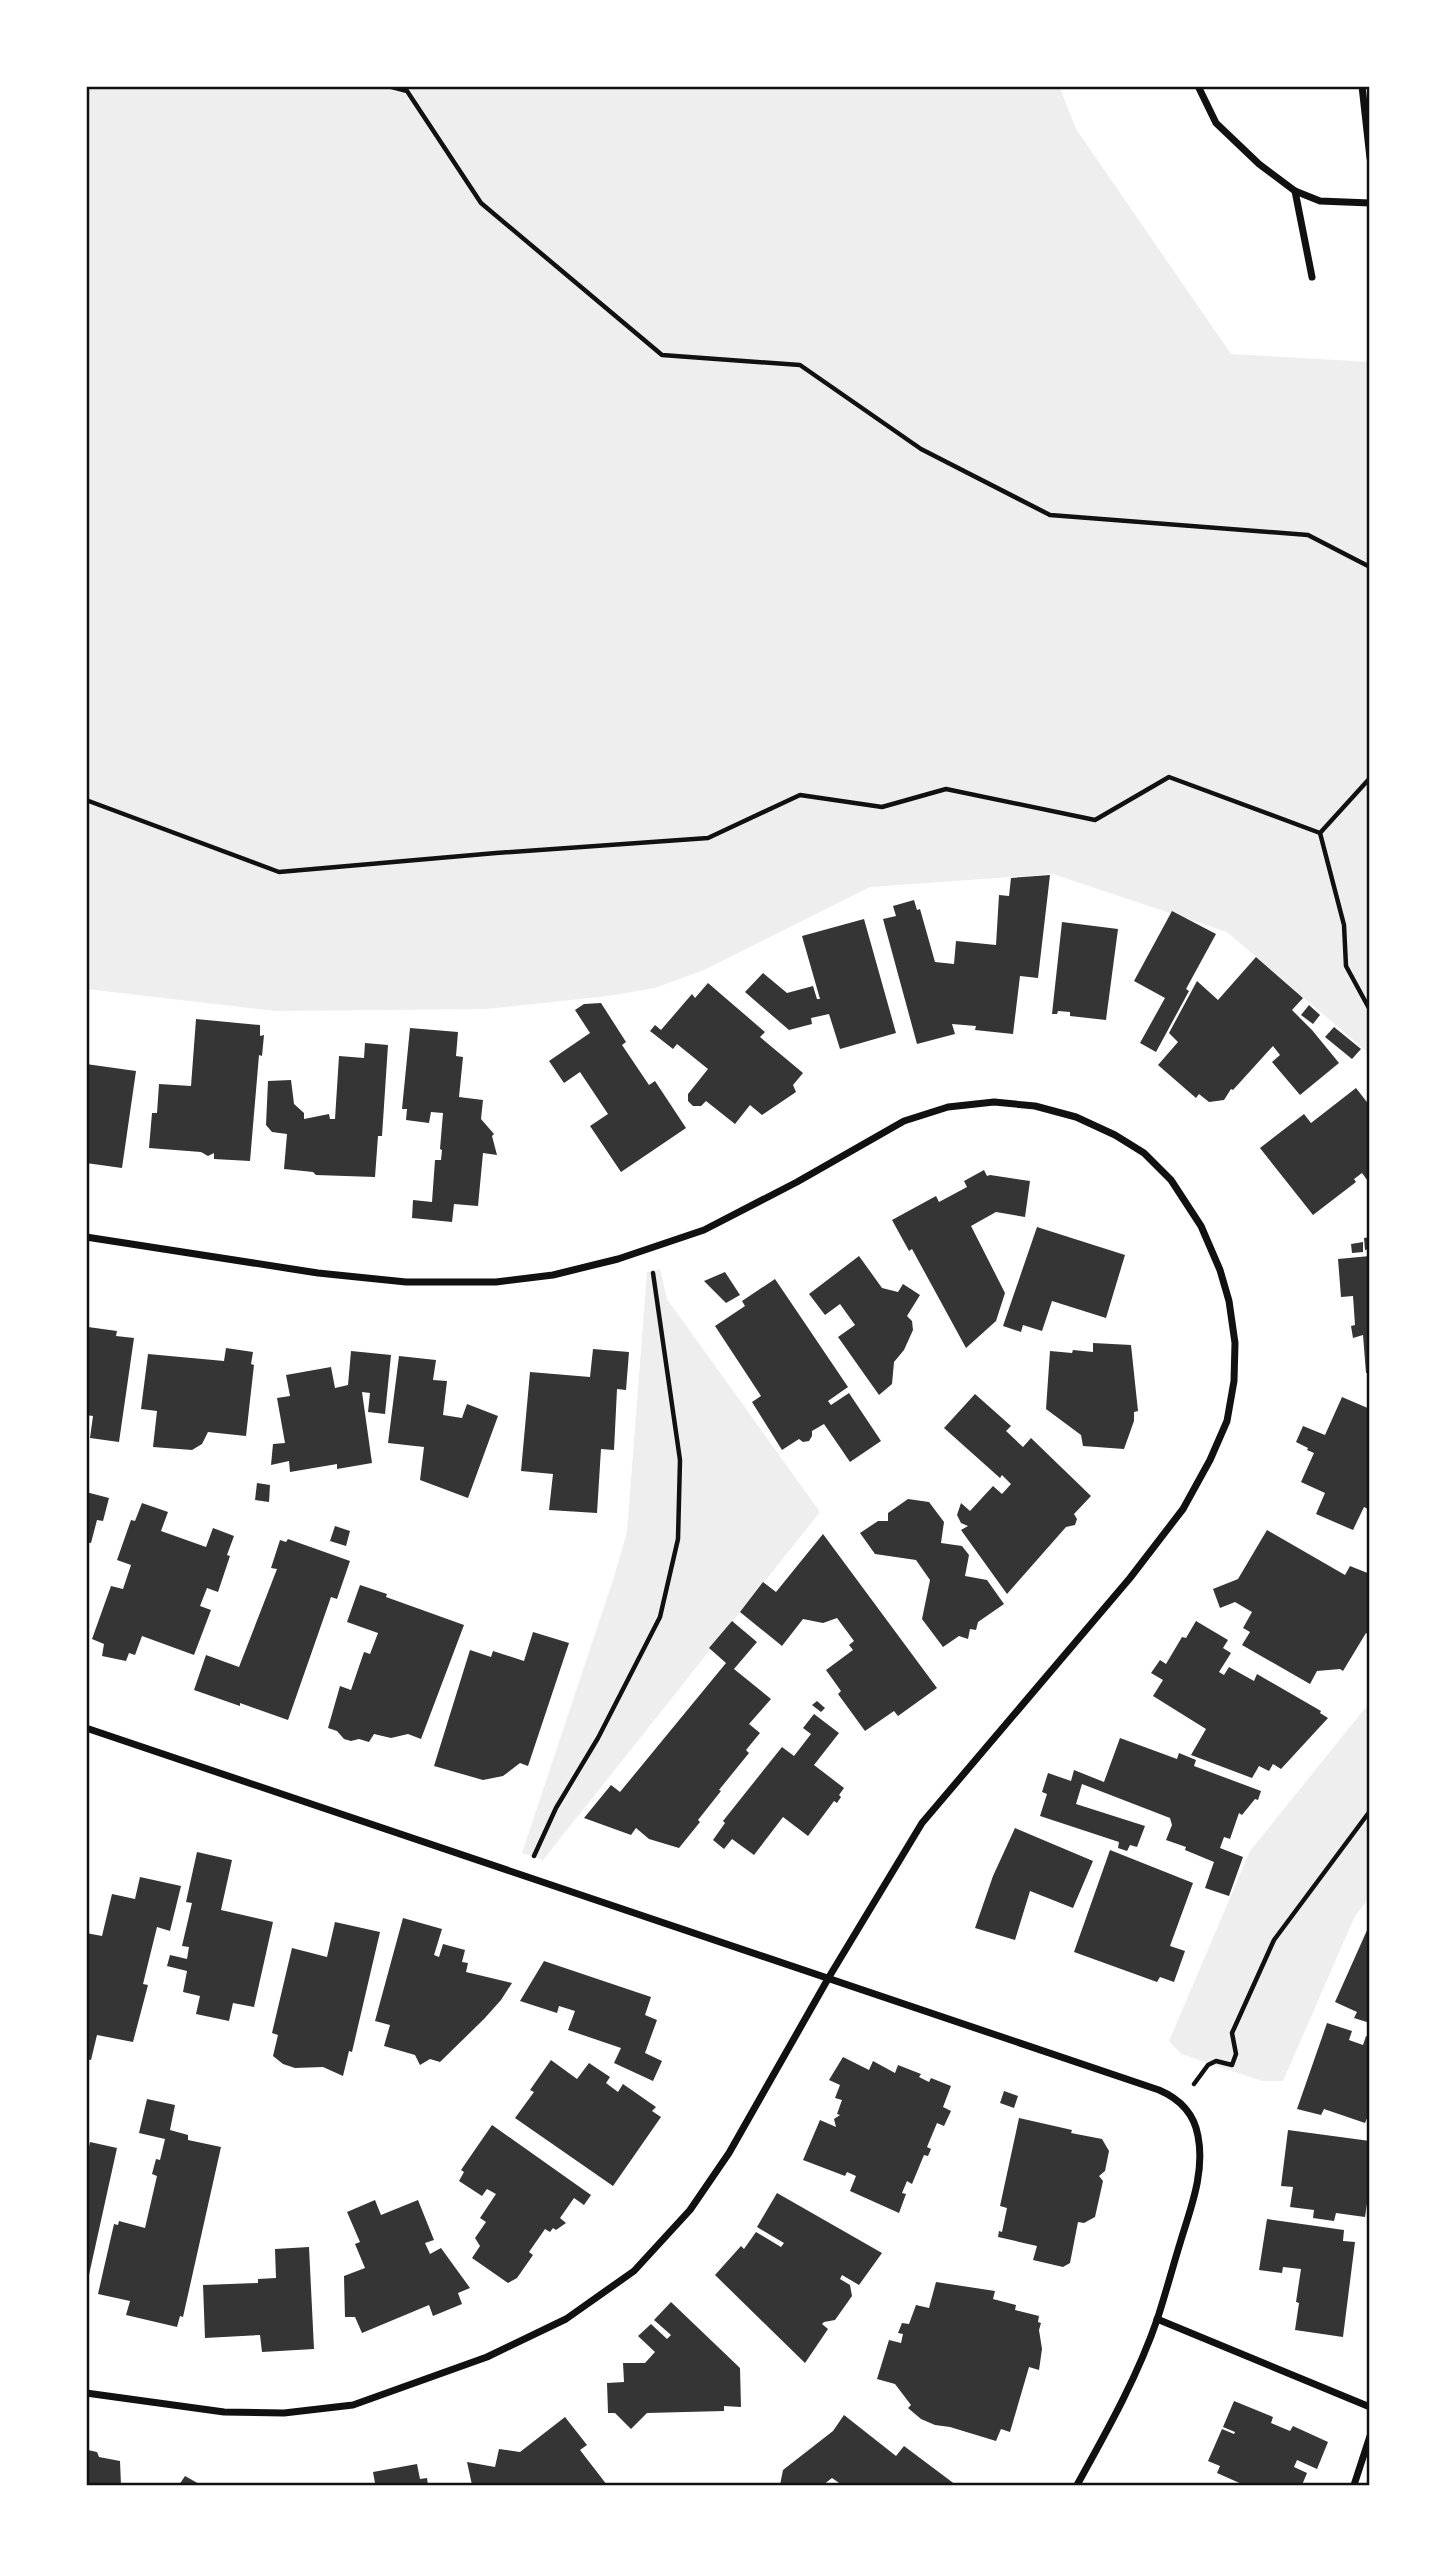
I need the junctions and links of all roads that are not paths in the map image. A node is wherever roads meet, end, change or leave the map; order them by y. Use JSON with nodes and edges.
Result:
{"nodes":[{"id":1,"x":1198,"y":86,"type":"edge"},
{"id":2,"x":1362,"y":86,"type":"edge"},
{"id":3,"x":1370,"y":158,"type":"edge"},
{"id":4,"x":1295,"y":191,"type":"junction"},
{"id":5,"x":1370,"y":203,"type":"edge"},
{"id":6,"x":1312,"y":277,"type":"dead end"},
{"id":7,"x":86,"y":1237,"type":"edge"},
{"id":8,"x":86,"y":1728,"type":"edge"},
{"id":9,"x":829,"y":1977,"type":"junction"},
{"id":10,"x":1157,"y":2319,"type":"junction"},
{"id":11,"x":86,"y":2393,"type":"edge"},
{"id":12,"x":1370,"y":2407,"type":"edge"},
{"id":13,"x":1370,"y":2436,"type":"edge"},
{"id":14,"x":1077,"y":2485,"type":"edge"},
{"id":15,"x":1354,"y":2485,"type":"edge"}],
"edges":[{"from":1,"to":4,"type":"street"},
{"from":2,"to":3,"type":"street"},
{"from":4,"to":5,"type":"street"},
{"from":4,"to":6,"type":"street"},
{"from":7,"to":9,"type":"street"},
{"from":8,"to":9,"type":"street"},
{"from":9,"to":10,"type":"street"},
{"from":9,"to":11,"type":"street"},
{"from":10,"to":12,"type":"street"},
{"from":10,"to":14,"type":"street"},
{"from":13,"to":15,"type":"street"}]}
